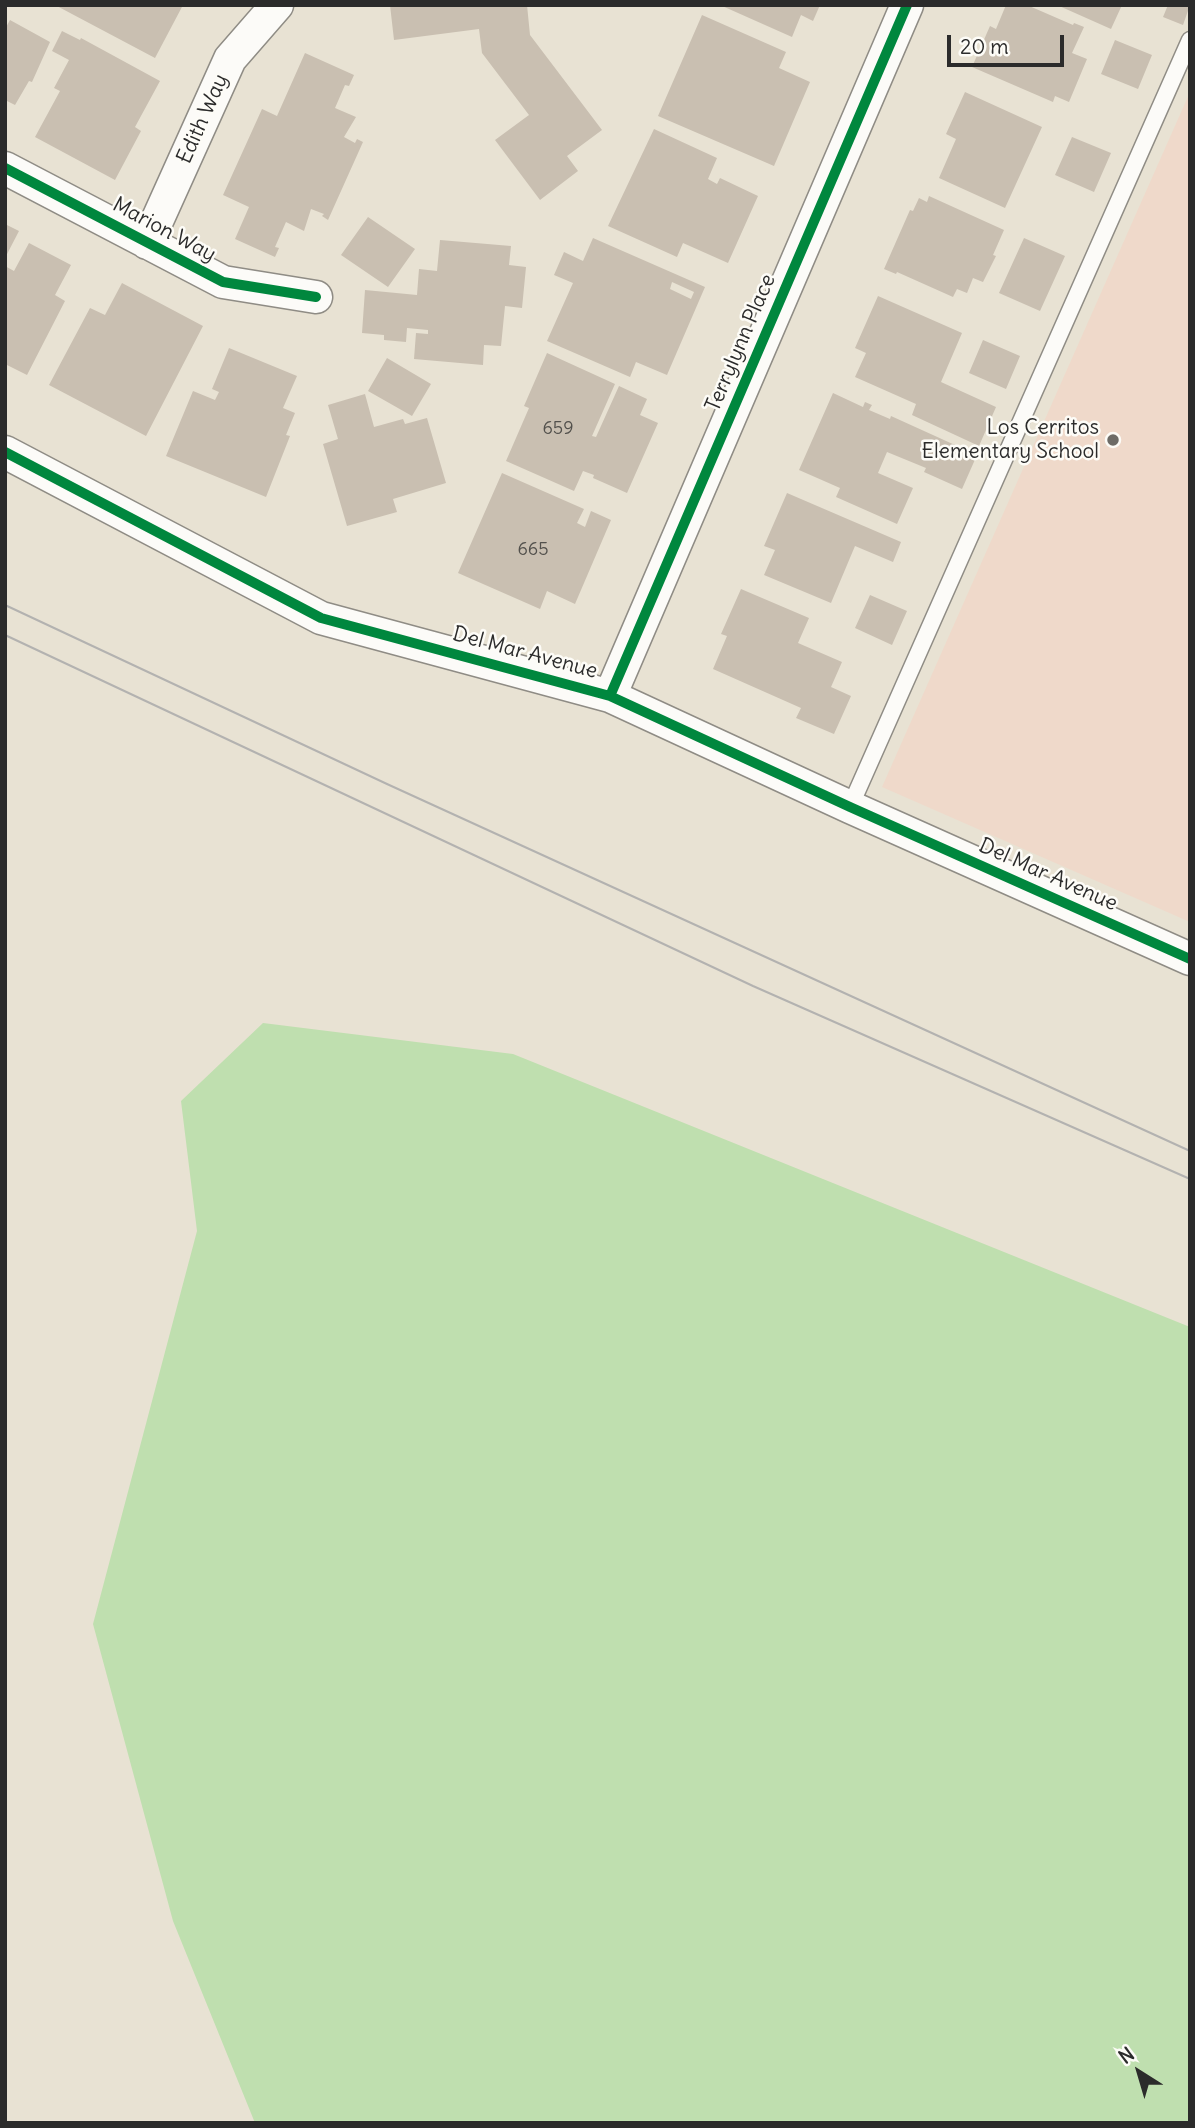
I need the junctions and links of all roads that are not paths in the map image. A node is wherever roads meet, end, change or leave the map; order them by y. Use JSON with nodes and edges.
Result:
{"nodes":[{"id":1,"x":277,"y":5,"type":"edge"},
{"id":2,"x":907,"y":5,"type":"edge"},
{"id":3,"x":1190,"y":40,"type":"edge"},
{"id":4,"x":5,"y":168,"type":"edge"},
{"id":5,"x":147,"y":243,"type":"junction"},
{"id":6,"x":316,"y":297,"type":"dead end"},
{"id":7,"x":5,"y":452,"type":"edge"},
{"id":8,"x":610,"y":695,"type":"junction"},
{"id":9,"x":850,"y":807,"type":"junction"},
{"id":10,"x":1190,"y":959,"type":"edge"}],
"edges":[{"from":1,"to":5,"type":"street","name":"Edith Way"},
{"from":2,"to":8,"type":"street","name":"Terrylynn Place"},
{"from":3,"to":9,"type":"lane"},
{"from":4,"to":5,"type":"street","name":"Marion Way"},
{"from":5,"to":6,"type":"street","name":"Marion Way"},
{"from":7,"to":8,"type":"street","name":"Del Mar Avenue"},
{"from":8,"to":9,"type":"street","name":"Del Mar Avenue"},
{"from":9,"to":10,"type":"street","name":"Del Mar Avenue"}]}
